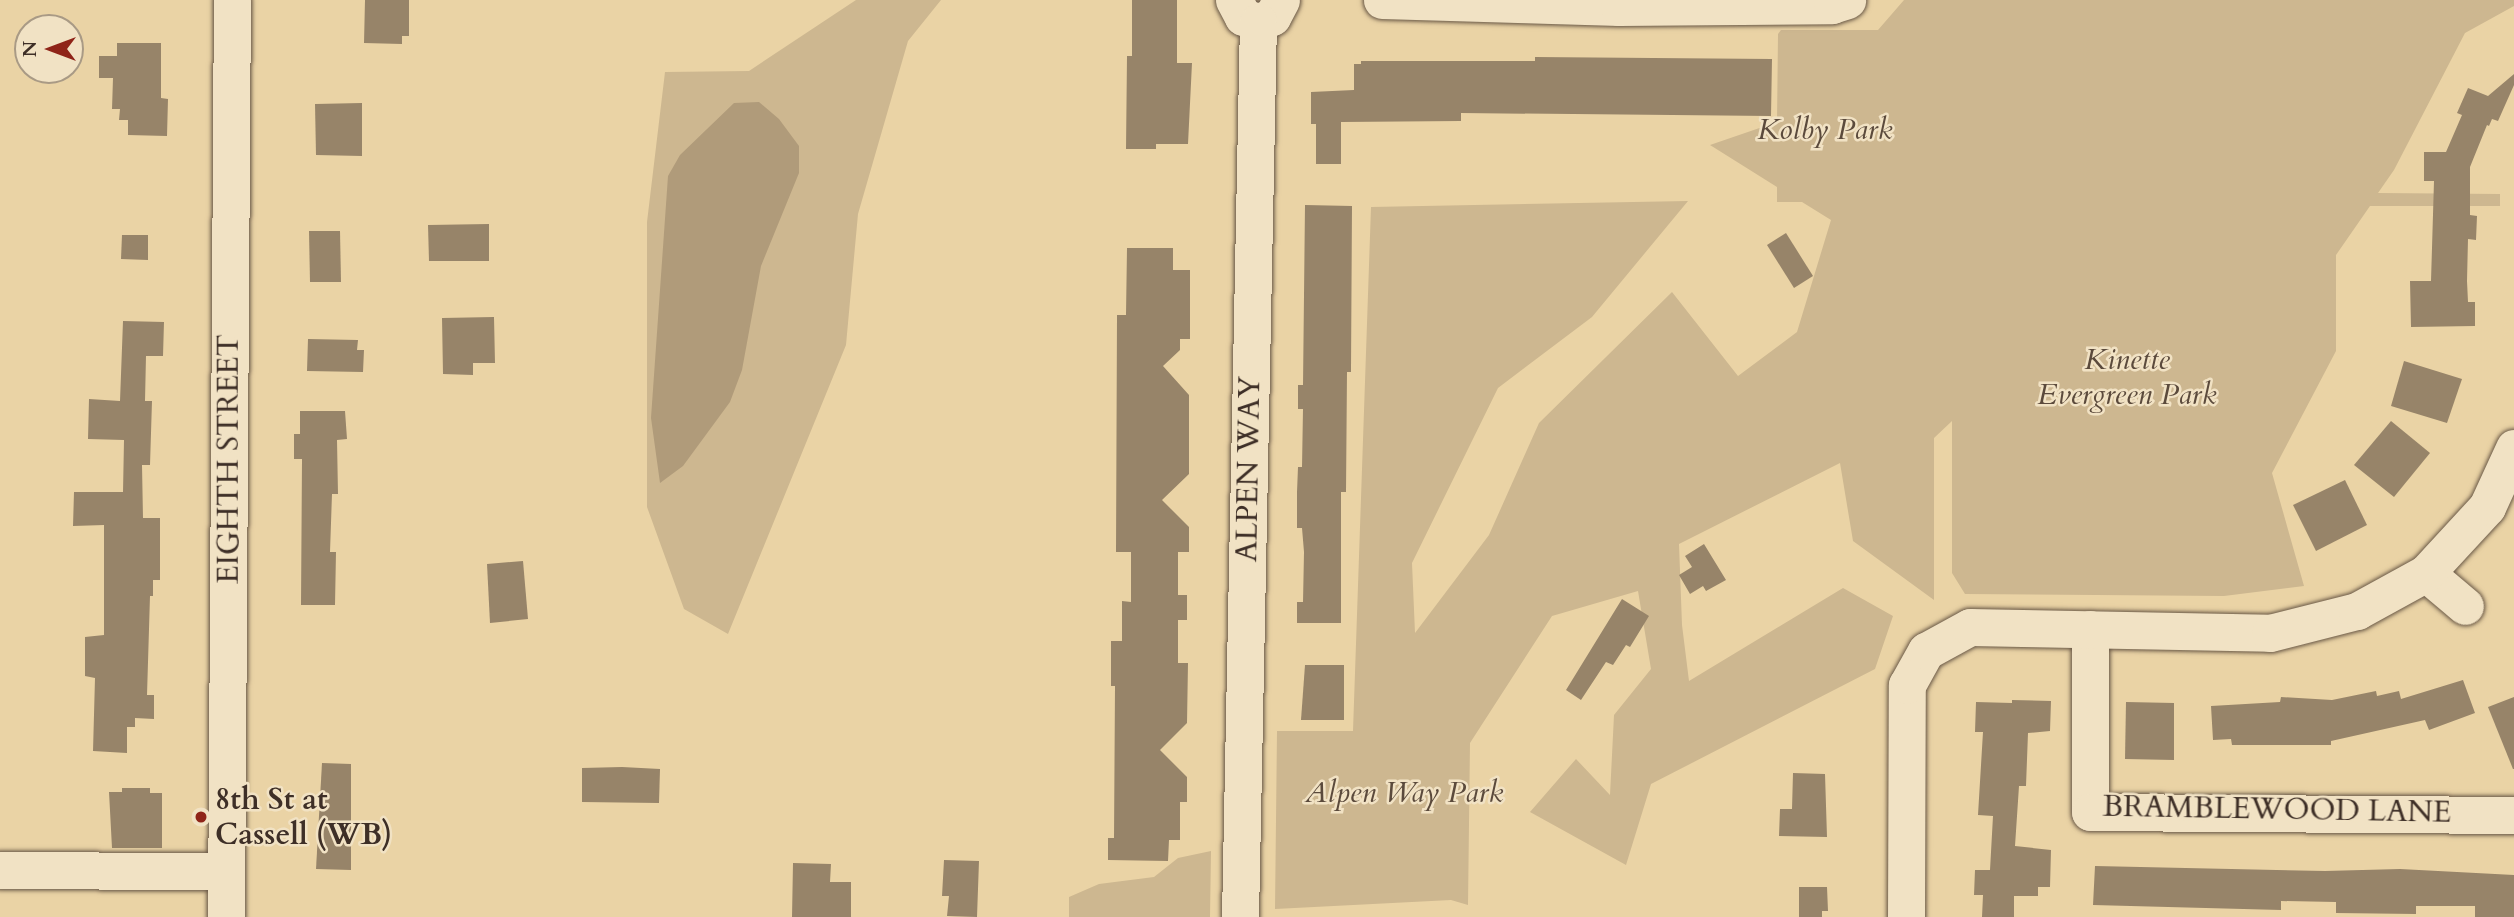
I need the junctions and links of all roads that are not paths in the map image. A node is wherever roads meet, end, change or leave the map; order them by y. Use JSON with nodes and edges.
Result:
{"nodes":[{"id":1,"x":232,"y":0,"type":"edge"},
{"id":2,"x":1382,"y":0,"type":"edge"},
{"id":3,"x":1847,"y":0,"type":"edge"},
{"id":4,"x":1619,"y":3,"type":"edge"},
{"id":5,"x":1257,"y":7,"type":"edge"},
{"id":6,"x":2514,"y":448,"type":"edge"},
{"id":7,"x":2426,"y":573,"type":"junction"},
{"id":8,"x":2465,"y":606,"type":"dead end"},
{"id":9,"x":2090,"y":629,"type":"junction"},
{"id":10,"x":2514,"y":815,"type":"edge"},
{"id":11,"x":0,"y":870,"type":"edge"},
{"id":12,"x":226,"y":871,"type":"junction"},
{"id":13,"x":226,"y":917,"type":"edge"},
{"id":14,"x":1240,"y":917,"type":"edge"},
{"id":15,"x":1906,"y":917,"type":"edge"}],
"edges":[{"from":1,"to":12,"type":"street","name":"EIGHTH STREET"},
{"from":2,"to":4,"type":"street"},
{"from":3,"to":4,"type":"street"},
{"from":5,"to":14,"type":"street","name":"ALPEN WAY"},
{"from":6,"to":7,"type":"street"},
{"from":7,"to":8,"type":"street"},
{"from":7,"to":9,"type":"street"},
{"from":9,"to":10,"type":"street","name":"BRAMBLEWOOD LANE"},
{"from":9,"to":15,"type":"street"},
{"from":11,"to":12,"type":"street"},
{"from":12,"to":13,"type":"street","name":"EIGHTH STREET"}]}
